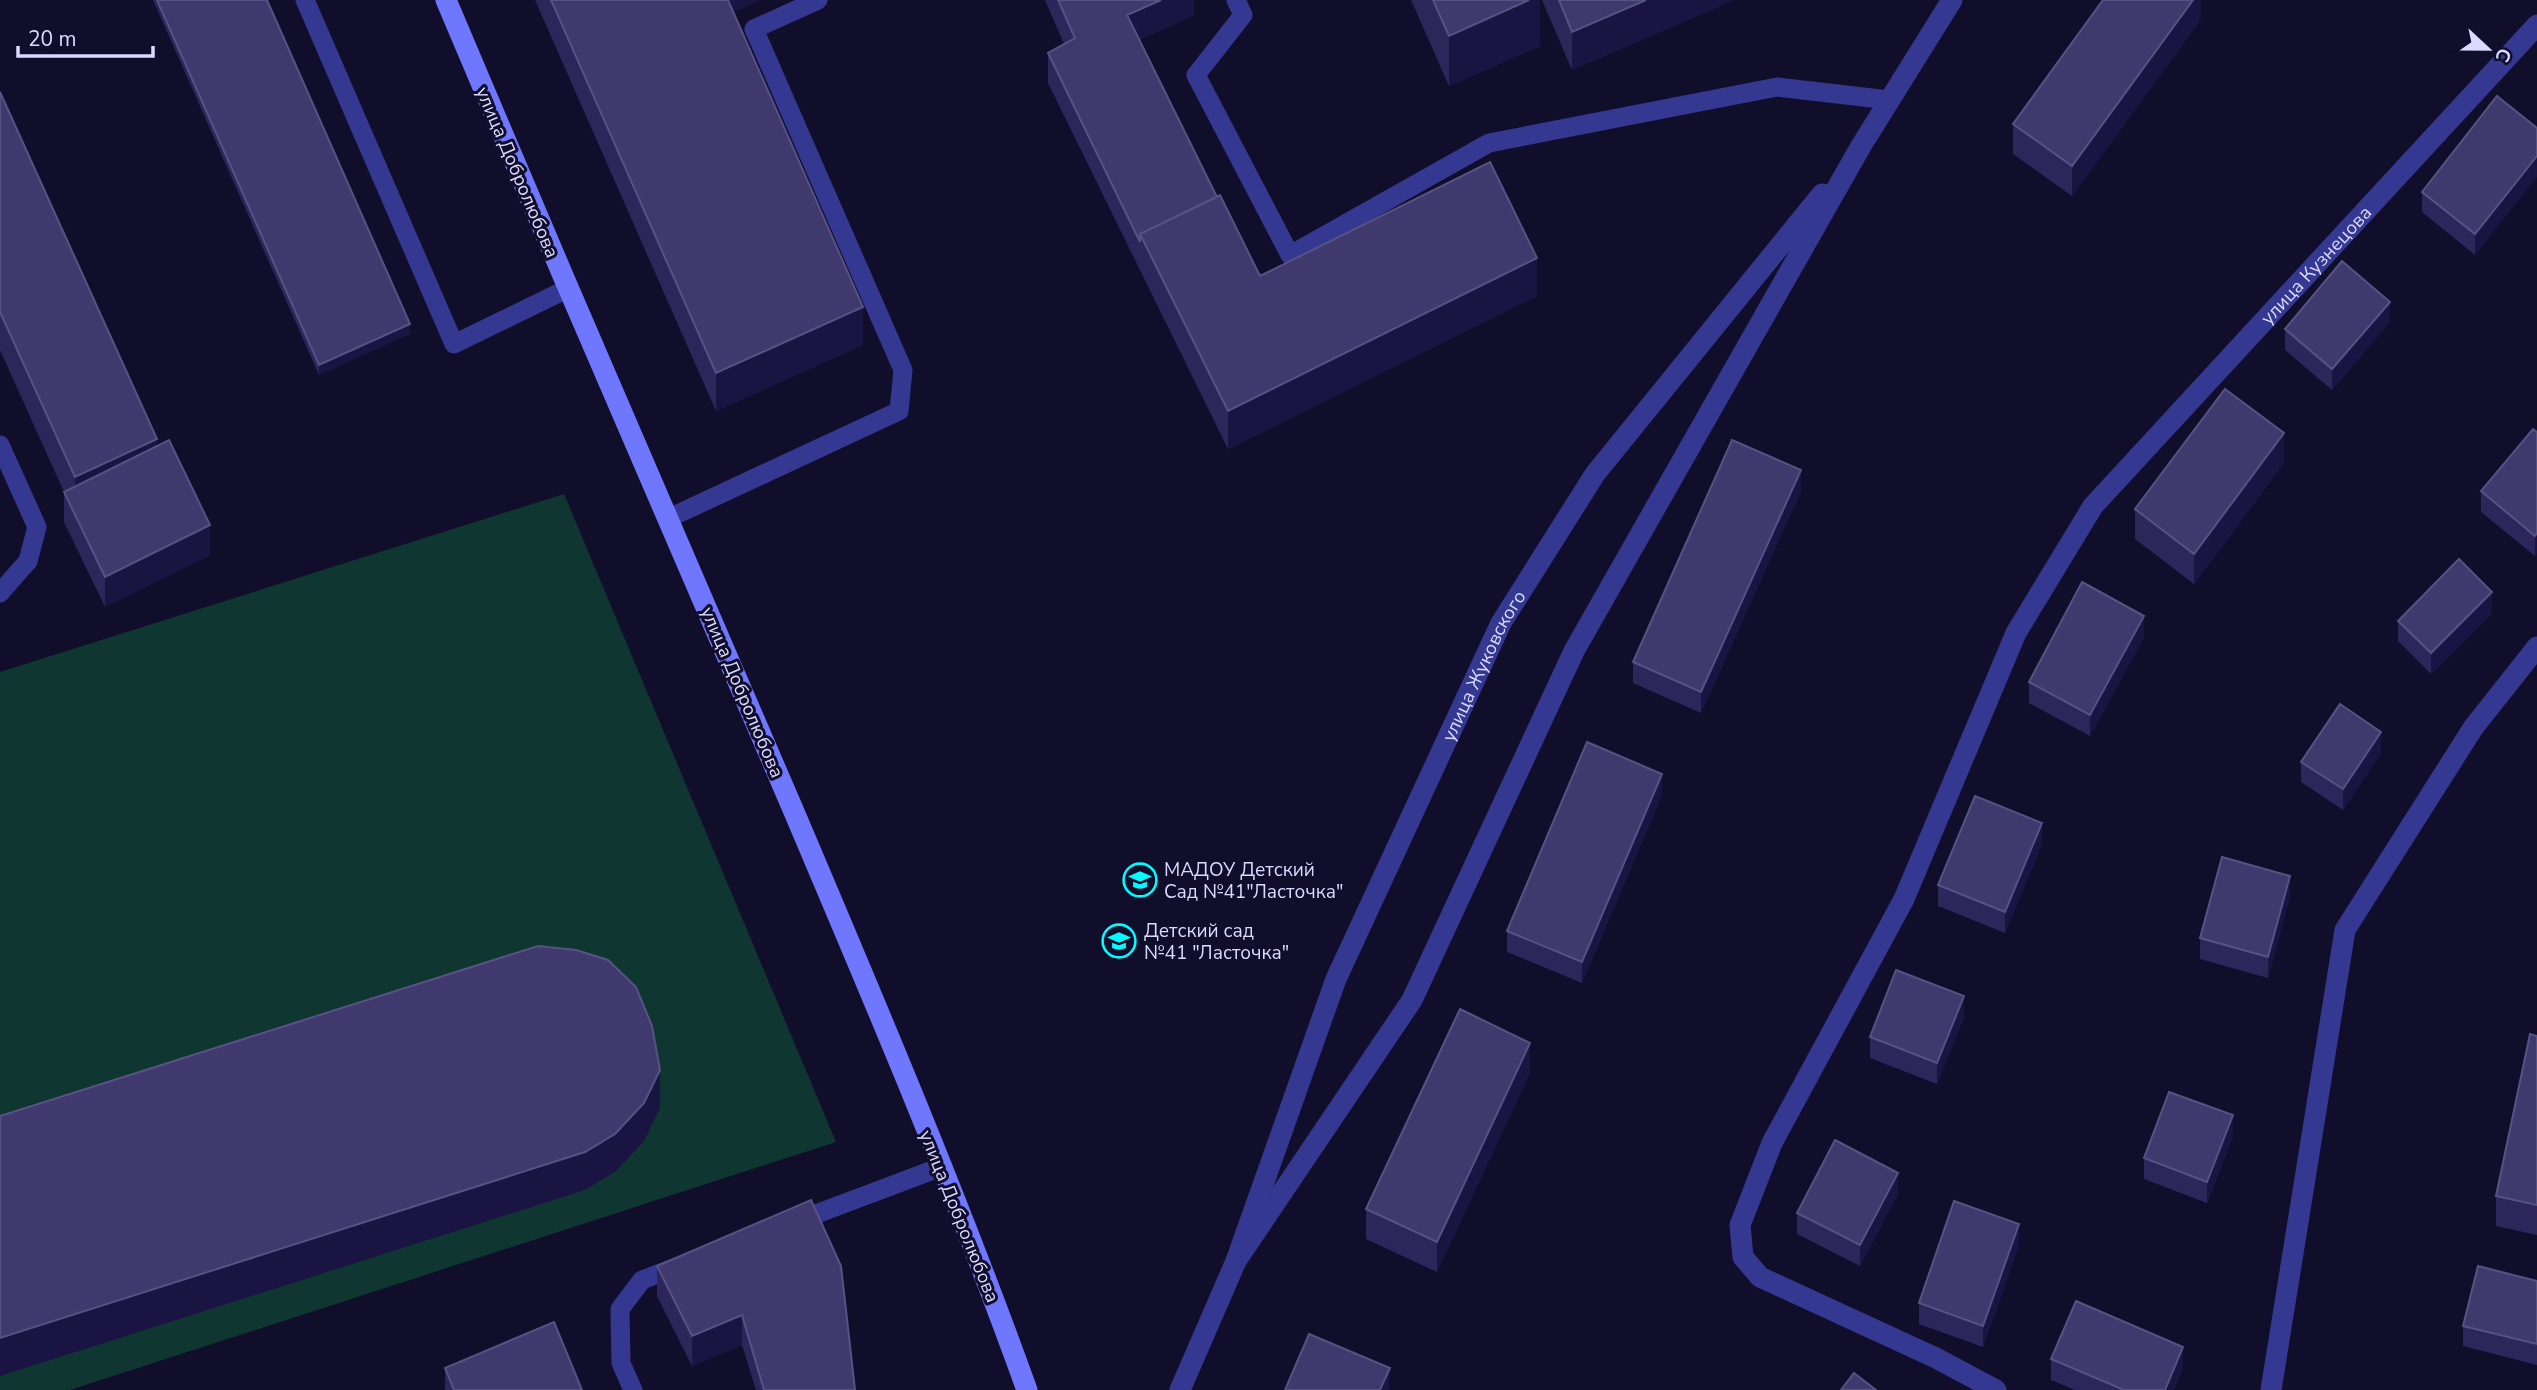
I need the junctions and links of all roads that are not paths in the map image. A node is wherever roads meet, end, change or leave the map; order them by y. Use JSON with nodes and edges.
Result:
{"nodes":[{"id":1,"x":305,"y":0,"type":"edge"},
{"id":2,"x":446,"y":0,"type":"edge"},
{"id":3,"x":818,"y":0,"type":"edge"},
{"id":4,"x":1236,"y":0,"type":"edge"},
{"id":5,"x":1952,"y":0,"type":"edge"},
{"id":6,"x":2537,"y":25,"type":"edge"},
{"id":7,"x":1889,"y":100,"type":"junction"},
{"id":8,"x":1861,"y":146,"type":"junction"},
{"id":9,"x":567,"y":289,"type":"junction"},
{"id":10,"x":0,"y":445,"type":"edge"},
{"id":11,"x":669,"y":518,"type":"junction"},
{"id":12,"x":0,"y":593,"type":"edge"},
{"id":13,"x":2537,"y":647,"type":"edge"},
{"id":14,"x":941,"y":1167,"type":"junction"},
{"id":15,"x":779,"y":1228,"type":"edge"},
{"id":16,"x":704,"y":1256,"type":"edge"},
{"id":17,"x":1236,"y":1261,"type":"junction"},
{"id":18,"x":633,"y":1390,"type":"edge"},
{"id":19,"x":1027,"y":1390,"type":"edge"},
{"id":20,"x":1180,"y":1390,"type":"edge"},
{"id":21,"x":1996,"y":1390,"type":"edge"},
{"id":22,"x":2271,"y":1390,"type":"edge"}],
"edges":[{"from":1,"to":9,"type":"lane"},
{"from":2,"to":9,"type":"street","name":"улица Добролюбова"},
{"from":3,"to":11,"type":"lane"},
{"from":4,"to":7,"type":"lane"},
{"from":5,"to":7,"type":"street","name":"улица Жуковского"},
{"from":6,"to":21,"type":"street","name":"улица Кузнецова"},
{"from":7,"to":8,"type":"street","name":"улица Жуковского"},
{"from":8,"to":17,"type":"street","name":"улица Жуковского"},
{"from":8,"to":17,"type":"street","name":"улица Жуковского"},
{"from":9,"to":11,"type":"street","name":"улица Добролюбова"},
{"from":10,"to":12,"type":"lane"},
{"from":11,"to":14,"type":"street","name":"улица Добролюбова"},
{"from":13,"to":22,"type":"street"},
{"from":14,"to":15,"type":"lane"},
{"from":14,"to":19,"type":"street","name":"улица Добролюбова"},
{"from":16,"to":18,"type":"lane"},
{"from":17,"to":20,"type":"street","name":"улица Жуковского"}]}
